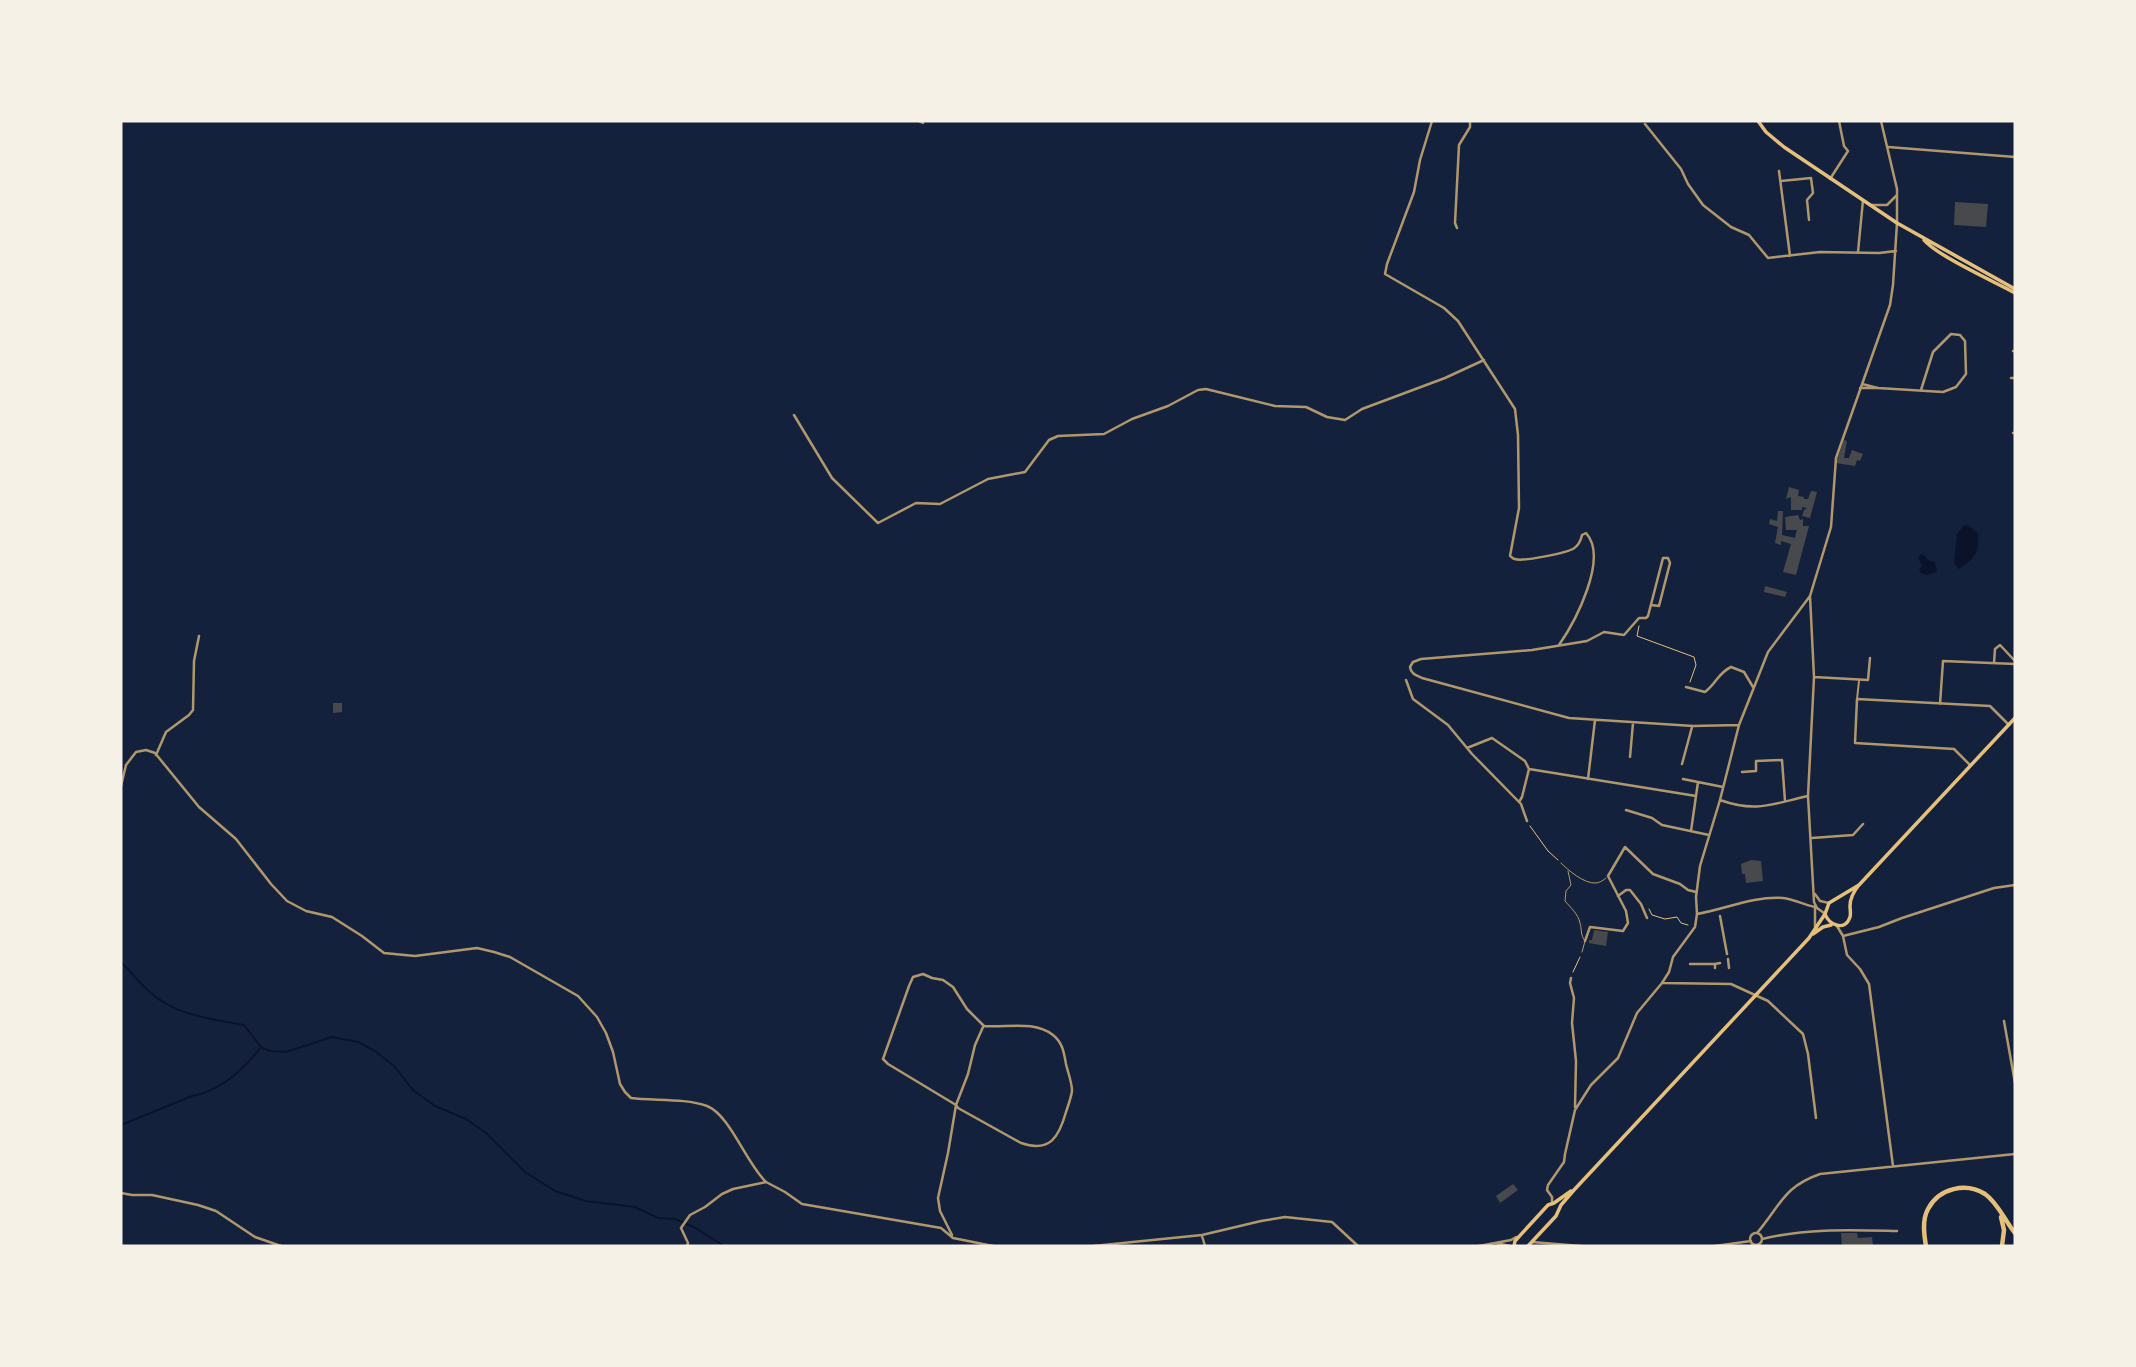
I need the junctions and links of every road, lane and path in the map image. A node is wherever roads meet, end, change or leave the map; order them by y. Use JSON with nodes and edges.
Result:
{"nodes":[{"id":1,"x":1432,"y":121,"type":"edge"},
{"id":2,"x":1471,"y":121,"type":"edge"},
{"id":3,"x":1758,"y":121,"type":"edge"},
{"id":4,"x":1839,"y":121,"type":"edge"},
{"id":5,"x":1881,"y":121,"type":"edge"},
{"id":6,"x":1645,"y":124,"type":"dead end"},
{"id":7,"x":1888,"y":147,"type":"junction"},
{"id":8,"x":2015,"y":157,"type":"edge"},
{"id":9,"x":1779,"y":171,"type":"dead end"},
{"id":10,"x":1830,"y":178,"type":"junction"},
{"id":11,"x":1781,"y":181,"type":"junction"},
{"id":12,"x":1897,"y":193,"type":"junction"},
{"id":13,"x":1863,"y":201,"type":"junction"},
{"id":14,"x":1870,"y":205,"type":"junction"},
{"id":15,"x":1809,"y":220,"type":"dead end"},
{"id":16,"x":1897,"y":223,"type":"junction"},
{"id":17,"x":1457,"y":228,"type":"dead end"},
{"id":18,"x":1896,"y":251,"type":"junction"},
{"id":19,"x":1858,"y":252,"type":"junction"},
{"id":20,"x":1790,"y":256,"type":"junction"},
{"id":21,"x":2015,"y":291,"type":"edge"},
{"id":22,"x":1484,"y":360,"type":"junction"},
{"id":23,"x":1861,"y":385,"type":"junction"},
{"id":24,"x":1922,"y":390,"type":"junction"},
{"id":25,"x":794,"y":415,"type":"dead end"},
{"id":26,"x":1810,"y":596,"type":"junction"},
{"id":27,"x":1651,"y":605,"type":"junction"},
{"id":28,"x":1642,"y":617,"type":"junction"},
{"id":29,"x":199,"y":636,"type":"dead end"},
{"id":30,"x":1559,"y":645,"type":"junction"},
{"id":31,"x":1870,"y":658,"type":"dead end"},
{"id":32,"x":2015,"y":662,"type":"edge"},
{"id":33,"x":1994,"y":663,"type":"junction"},
{"id":34,"x":1814,"y":677,"type":"junction"},
{"id":35,"x":1406,"y":680,"type":"dead end"},
{"id":36,"x":1859,"y":680,"type":"junction"},
{"id":37,"x":1687,"y":687,"type":"joint"},
{"id":38,"x":1753,"y":687,"type":"junction"},
{"id":39,"x":1857,"y":699,"type":"junction"},
{"id":40,"x":1940,"y":704,"type":"junction"},
{"id":41,"x":2015,"y":718,"type":"edge"},
{"id":42,"x":1595,"y":720,"type":"junction"},
{"id":43,"x":1633,"y":723,"type":"junction"},
{"id":44,"x":1739,"y":725,"type":"junction"},
{"id":45,"x":2009,"y":725,"type":"junction"},
{"id":46,"x":1693,"y":726,"type":"junction"},
{"id":47,"x":1468,"y":748,"type":"junction"},
{"id":48,"x":156,"y":755,"type":"junction"},
{"id":49,"x":1630,"y":757,"type":"dead end"},
{"id":50,"x":1682,"y":764,"type":"dead end"},
{"id":51,"x":1971,"y":766,"type":"junction"},
{"id":52,"x":1529,"y":769,"type":"junction"},
{"id":53,"x":1742,"y":772,"type":"dead end"},
{"id":54,"x":1588,"y":779,"type":"junction"},
{"id":55,"x":1683,"y":779,"type":"dead end"},
{"id":56,"x":1698,"y":782,"type":"junction"},
{"id":57,"x":121,"y":786,"type":"edge"},
{"id":58,"x":1723,"y":788,"type":"junction"},
{"id":59,"x":1696,"y":796,"type":"junction"},
{"id":60,"x":1808,"y":796,"type":"junction"},
{"id":61,"x":1720,"y":800,"type":"junction"},
{"id":62,"x":1785,"y":801,"type":"junction"},
{"id":63,"x":1519,"y":802,"type":"junction"},
{"id":64,"x":1626,"y":810,"type":"dead end"},
{"id":65,"x":1527,"y":821,"type":"joint"},
{"id":66,"x":1863,"y":824,"type":"dead end"},
{"id":67,"x":1691,"y":831,"type":"junction"},
{"id":68,"x":1710,"y":835,"type":"junction"},
{"id":69,"x":1810,"y":838,"type":"junction"},
{"id":70,"x":1561,"y":863,"type":"joint"},
{"id":71,"x":1568,"y":871,"type":"junction"},
{"id":72,"x":1608,"y":876,"type":"junction"},
{"id":73,"x":1859,"y":885,"type":"junction"},
{"id":74,"x":2015,"y":885,"type":"edge"},
{"id":75,"x":1814,"y":888,"type":"junction"},
{"id":76,"x":1696,"y":892,"type":"junction"},
{"id":77,"x":1618,"y":896,"type":"junction"},
{"id":78,"x":1837,"y":900,"type":"junction"},
{"id":79,"x":1814,"y":902,"type":"junction"},
{"id":80,"x":1829,"y":903,"type":"junction"},
{"id":81,"x":1815,"y":907,"type":"junction"},
{"id":82,"x":1850,"y":909,"type":"junction"},
{"id":83,"x":1644,"y":910,"type":"junction"},
{"id":84,"x":1719,"y":913,"type":"junction"},
{"id":85,"x":1825,"y":914,"type":"junction"},
{"id":86,"x":1698,"y":915,"type":"junction"},
{"id":87,"x":1647,"y":918,"type":"dead end"},
{"id":88,"x":1834,"y":925,"type":"junction"},
{"id":89,"x":1695,"y":927,"type":"junction"},
{"id":90,"x":1815,"y":928,"type":"junction"},
{"id":91,"x":1843,"y":936,"type":"junction"},
{"id":92,"x":1809,"y":938,"type":"junction"},
{"id":93,"x":1585,"y":941,"type":"junction"},
{"id":94,"x":1582,"y":952,"type":"joint"},
{"id":95,"x":1727,"y":954,"type":"dead end"},
{"id":96,"x":1728,"y":959,"type":"dead end"},
{"id":97,"x":1690,"y":964,"type":"dead end"},
{"id":98,"x":1717,"y":965,"type":"dead end"},
{"id":99,"x":1729,"y":968,"type":"dead end"},
{"id":100,"x":1571,"y":978,"type":"joint"},
{"id":101,"x":1662,"y":983,"type":"junction"},
{"id":102,"x":1756,"y":995,"type":"junction"},
{"id":103,"x":2004,"y":1021,"type":"dead end"},
{"id":104,"x":984,"y":1026,"type":"junction"},
{"id":105,"x":2015,"y":1083,"type":"edge"},
{"id":106,"x":956,"y":1105,"type":"junction"},
{"id":107,"x":1575,"y":1110,"type":"junction"},
{"id":108,"x":1816,"y":1118,"type":"dead end"},
{"id":109,"x":2015,"y":1154,"type":"edge"},
{"id":110,"x":1893,"y":1166,"type":"junction"},
{"id":111,"x":766,"y":1182,"type":"junction"},
{"id":112,"x":1574,"y":1190,"type":"junction"},
{"id":113,"x":121,"y":1193,"type":"edge"},
{"id":114,"x":1566,"y":1194,"type":"junction"},
{"id":115,"x":1550,"y":1195,"type":"junction"},
{"id":116,"x":1552,"y":1204,"type":"junction"},
{"id":117,"x":1999,"y":1210,"type":"junction"},
{"id":118,"x":1557,"y":1214,"type":"junction"},
{"id":119,"x":1897,"y":1231,"type":"dead end"},
{"id":120,"x":1541,"y":1232,"type":"junction"},
{"id":121,"x":1757,"y":1233,"type":"junction"},
{"id":122,"x":2015,"y":1233,"type":"edge"},
{"id":123,"x":1521,"y":1234,"type":"junction"},
{"id":124,"x":1202,"y":1235,"type":"junction"},
{"id":125,"x":953,"y":1238,"type":"junction"},
{"id":126,"x":1762,"y":1239,"type":"junction"},
{"id":127,"x":1751,"y":1241,"type":"junction"},
{"id":128,"x":1532,"y":1242,"type":"junction"},
{"id":129,"x":1546,"y":1242,"type":"junction"},
{"id":130,"x":1494,"y":1245,"type":"edge"},
{"id":131,"x":281,"y":1246,"type":"edge"},
{"id":132,"x":687,"y":1246,"type":"edge"},
{"id":133,"x":993,"y":1246,"type":"edge"},
{"id":134,"x":1093,"y":1246,"type":"edge"},
{"id":135,"x":1205,"y":1246,"type":"edge"},
{"id":136,"x":1357,"y":1246,"type":"edge"},
{"id":137,"x":1477,"y":1246,"type":"edge"},
{"id":138,"x":1512,"y":1246,"type":"edge"},
{"id":139,"x":1528,"y":1246,"type":"edge"},
{"id":140,"x":1581,"y":1246,"type":"edge"},
{"id":141,"x":1715,"y":1246,"type":"edge"},
{"id":142,"x":1756,"y":1246,"type":"edge"},
{"id":143,"x":1926,"y":1246,"type":"edge"},
{"id":144,"x":2002,"y":1246,"type":"edge"}],
"edges":[{"from":1,"to":22,"type":"street"},
{"from":2,"to":17,"type":"street"},
{"from":3,"to":10,"type":"main road"},
{"from":4,"to":10,"type":"street"},
{"from":5,"to":7,"type":"street"},
{"from":6,"to":20,"type":"street"},
{"from":7,"to":8,"type":"street"},
{"from":7,"to":12,"type":"street"},
{"from":9,"to":11,"type":"street"},
{"from":10,"to":13,"type":"main road"},
{"from":11,"to":15,"type":"street"},
{"from":11,"to":20,"type":"street"},
{"from":12,"to":14,"type":"street"},
{"from":12,"to":16,"type":"street"},
{"from":13,"to":14,"type":"main road"},
{"from":13,"to":19,"type":"street"},
{"from":14,"to":16,"type":"main road"},
{"from":16,"to":18,"type":"street"},
{"from":16,"to":21,"type":"main road"},
{"from":18,"to":19,"type":"street"},
{"from":18,"to":23,"type":"street"},
{"from":19,"to":20,"type":"street"},
{"from":22,"to":25,"type":"street"},
{"from":22,"to":30,"type":"street"},
{"from":23,"to":24,"type":"street"},
{"from":23,"to":26,"type":"street"},
{"from":24,"to":24,"type":"street"},
{"from":26,"to":34,"type":"street"},
{"from":26,"to":38,"type":"street"},
{"from":27,"to":27,"type":"street"},
{"from":27,"to":28,"type":"street"},
{"from":28,"to":30,"type":"street"},
{"from":28,"to":37,"type":"path"},
{"from":29,"to":48,"type":"street"},
{"from":30,"to":42,"type":"street"},
{"from":31,"to":36,"type":"street"},
{"from":32,"to":33,"type":"street"},
{"from":32,"to":33,"type":"street"},
{"from":33,"to":40,"type":"street"},
{"from":34,"to":36,"type":"street"},
{"from":34,"to":60,"type":"street"},
{"from":35,"to":47,"type":"street"},
{"from":36,"to":39,"type":"street"},
{"from":37,"to":38,"type":"street"},
{"from":38,"to":44,"type":"street"},
{"from":39,"to":40,"type":"street"},
{"from":39,"to":51,"type":"street"},
{"from":40,"to":45,"type":"street"},
{"from":41,"to":45,"type":"main road"},
{"from":42,"to":43,"type":"street"},
{"from":42,"to":54,"type":"street"},
{"from":43,"to":46,"type":"street"},
{"from":43,"to":49,"type":"street"},
{"from":44,"to":46,"type":"street"},
{"from":44,"to":58,"type":"street"},
{"from":45,"to":51,"type":"main road"},
{"from":46,"to":50,"type":"street"},
{"from":47,"to":52,"type":"street"},
{"from":47,"to":63,"type":"street"},
{"from":48,"to":57,"type":"street"},
{"from":48,"to":111,"type":"street"},
{"from":51,"to":73,"type":"main road"},
{"from":52,"to":54,"type":"street"},
{"from":52,"to":63,"type":"street"},
{"from":53,"to":62,"type":"street"},
{"from":54,"to":59,"type":"street"},
{"from":55,"to":56,"type":"street"},
{"from":56,"to":58,"type":"street"},
{"from":56,"to":59,"type":"street"},
{"from":58,"to":61,"type":"street"},
{"from":59,"to":67,"type":"street"},
{"from":60,"to":62,"type":"street"},
{"from":60,"to":69,"type":"street"},
{"from":61,"to":62,"type":"street"},
{"from":61,"to":68,"type":"street"},
{"from":63,"to":65,"type":"street"},
{"from":64,"to":67,"type":"street"},
{"from":65,"to":70,"type":"path"},
{"from":66,"to":69,"type":"street"},
{"from":67,"to":68,"type":"street"},
{"from":68,"to":76,"type":"street"},
{"from":69,"to":75,"type":"street"},
{"from":70,"to":71,"type":"lane"},
{"from":71,"to":72,"type":"lane"},
{"from":71,"to":93,"type":"lane"},
{"from":72,"to":76,"type":"street"},
{"from":72,"to":77,"type":"street"},
{"from":73,"to":78,"type":"main road"},
{"from":73,"to":82,"type":"main road"},
{"from":74,"to":91,"type":"street"},
{"from":75,"to":79,"type":"street"},
{"from":75,"to":80,"type":"street"},
{"from":76,"to":86,"type":"street"},
{"from":77,"to":83,"type":"street"},
{"from":77,"to":93,"type":"street"},
{"from":78,"to":80,"type":"main road"},
{"from":78,"to":82,"type":"main road"},
{"from":79,"to":81,"type":"street"},
{"from":79,"to":85,"type":"street"},
{"from":80,"to":85,"type":"main road"},
{"from":81,"to":84,"type":"street"},
{"from":81,"to":90,"type":"street"},
{"from":82,"to":88,"type":"main road"},
{"from":83,"to":87,"type":"street"},
{"from":83,"to":89,"type":"path"},
{"from":84,"to":86,"type":"street"},
{"from":84,"to":95,"type":"street"},
{"from":85,"to":88,"type":"main road"},
{"from":85,"to":90,"type":"main road"},
{"from":86,"to":89,"type":"street"},
{"from":88,"to":91,"type":"street"},
{"from":88,"to":92,"type":"main road"},
{"from":89,"to":101,"type":"street"},
{"from":90,"to":92,"type":"main road"},
{"from":91,"to":110,"type":"street"},
{"from":92,"to":102,"type":"main road"},
{"from":93,"to":94,"type":"lane"},
{"from":94,"to":100,"type":"path"},
{"from":96,"to":99,"type":"street"},
{"from":97,"to":98,"type":"street"},
{"from":100,"to":107,"type":"street"},
{"from":101,"to":102,"type":"street"},
{"from":101,"to":107,"type":"street"},
{"from":102,"to":108,"type":"street"},
{"from":102,"to":112,"type":"main road"},
{"from":103,"to":105,"type":"street"},
{"from":104,"to":106,"type":"street"},
{"from":104,"to":106,"type":"street"},
{"from":104,"to":106,"type":"street"},
{"from":106,"to":125,"type":"street"},
{"from":107,"to":115,"type":"street"},
{"from":109,"to":110,"type":"street"},
{"from":110,"to":121,"type":"street"},
{"from":111,"to":125,"type":"street"},
{"from":111,"to":132,"type":"street"},
{"from":112,"to":114,"type":"main road"},
{"from":112,"to":118,"type":"main road"},
{"from":113,"to":131,"type":"street"},
{"from":114,"to":115,"type":"street"},
{"from":114,"to":116,"type":"main road"},
{"from":115,"to":116,"type":"street"},
{"from":116,"to":118,"type":"main road"},
{"from":116,"to":123,"type":"main road"},
{"from":117,"to":122,"type":"highway"},
{"from":117,"to":143,"type":"highway"},
{"from":117,"to":144,"type":"highway"},
{"from":118,"to":120,"type":"main road"},
{"from":119,"to":126,"type":"street"},
{"from":120,"to":128,"type":"main road"},
{"from":120,"to":129,"type":"street"},
{"from":121,"to":126,"type":"street"},
{"from":121,"to":127,"type":"street"},
{"from":123,"to":130,"type":"street"},
{"from":123,"to":138,"type":"main road"},
{"from":124,"to":134,"type":"street"},
{"from":124,"to":135,"type":"street"},
{"from":124,"to":136,"type":"street"},
{"from":125,"to":133,"type":"street"},
{"from":126,"to":142,"type":"street"},
{"from":127,"to":141,"type":"street"},
{"from":127,"to":142,"type":"street"},
{"from":128,"to":129,"type":"street"},
{"from":128,"to":139,"type":"main road"},
{"from":129,"to":140,"type":"street"},
{"from":130,"to":137,"type":"street"},
{"from":130,"to":138,"type":"street"}]}
